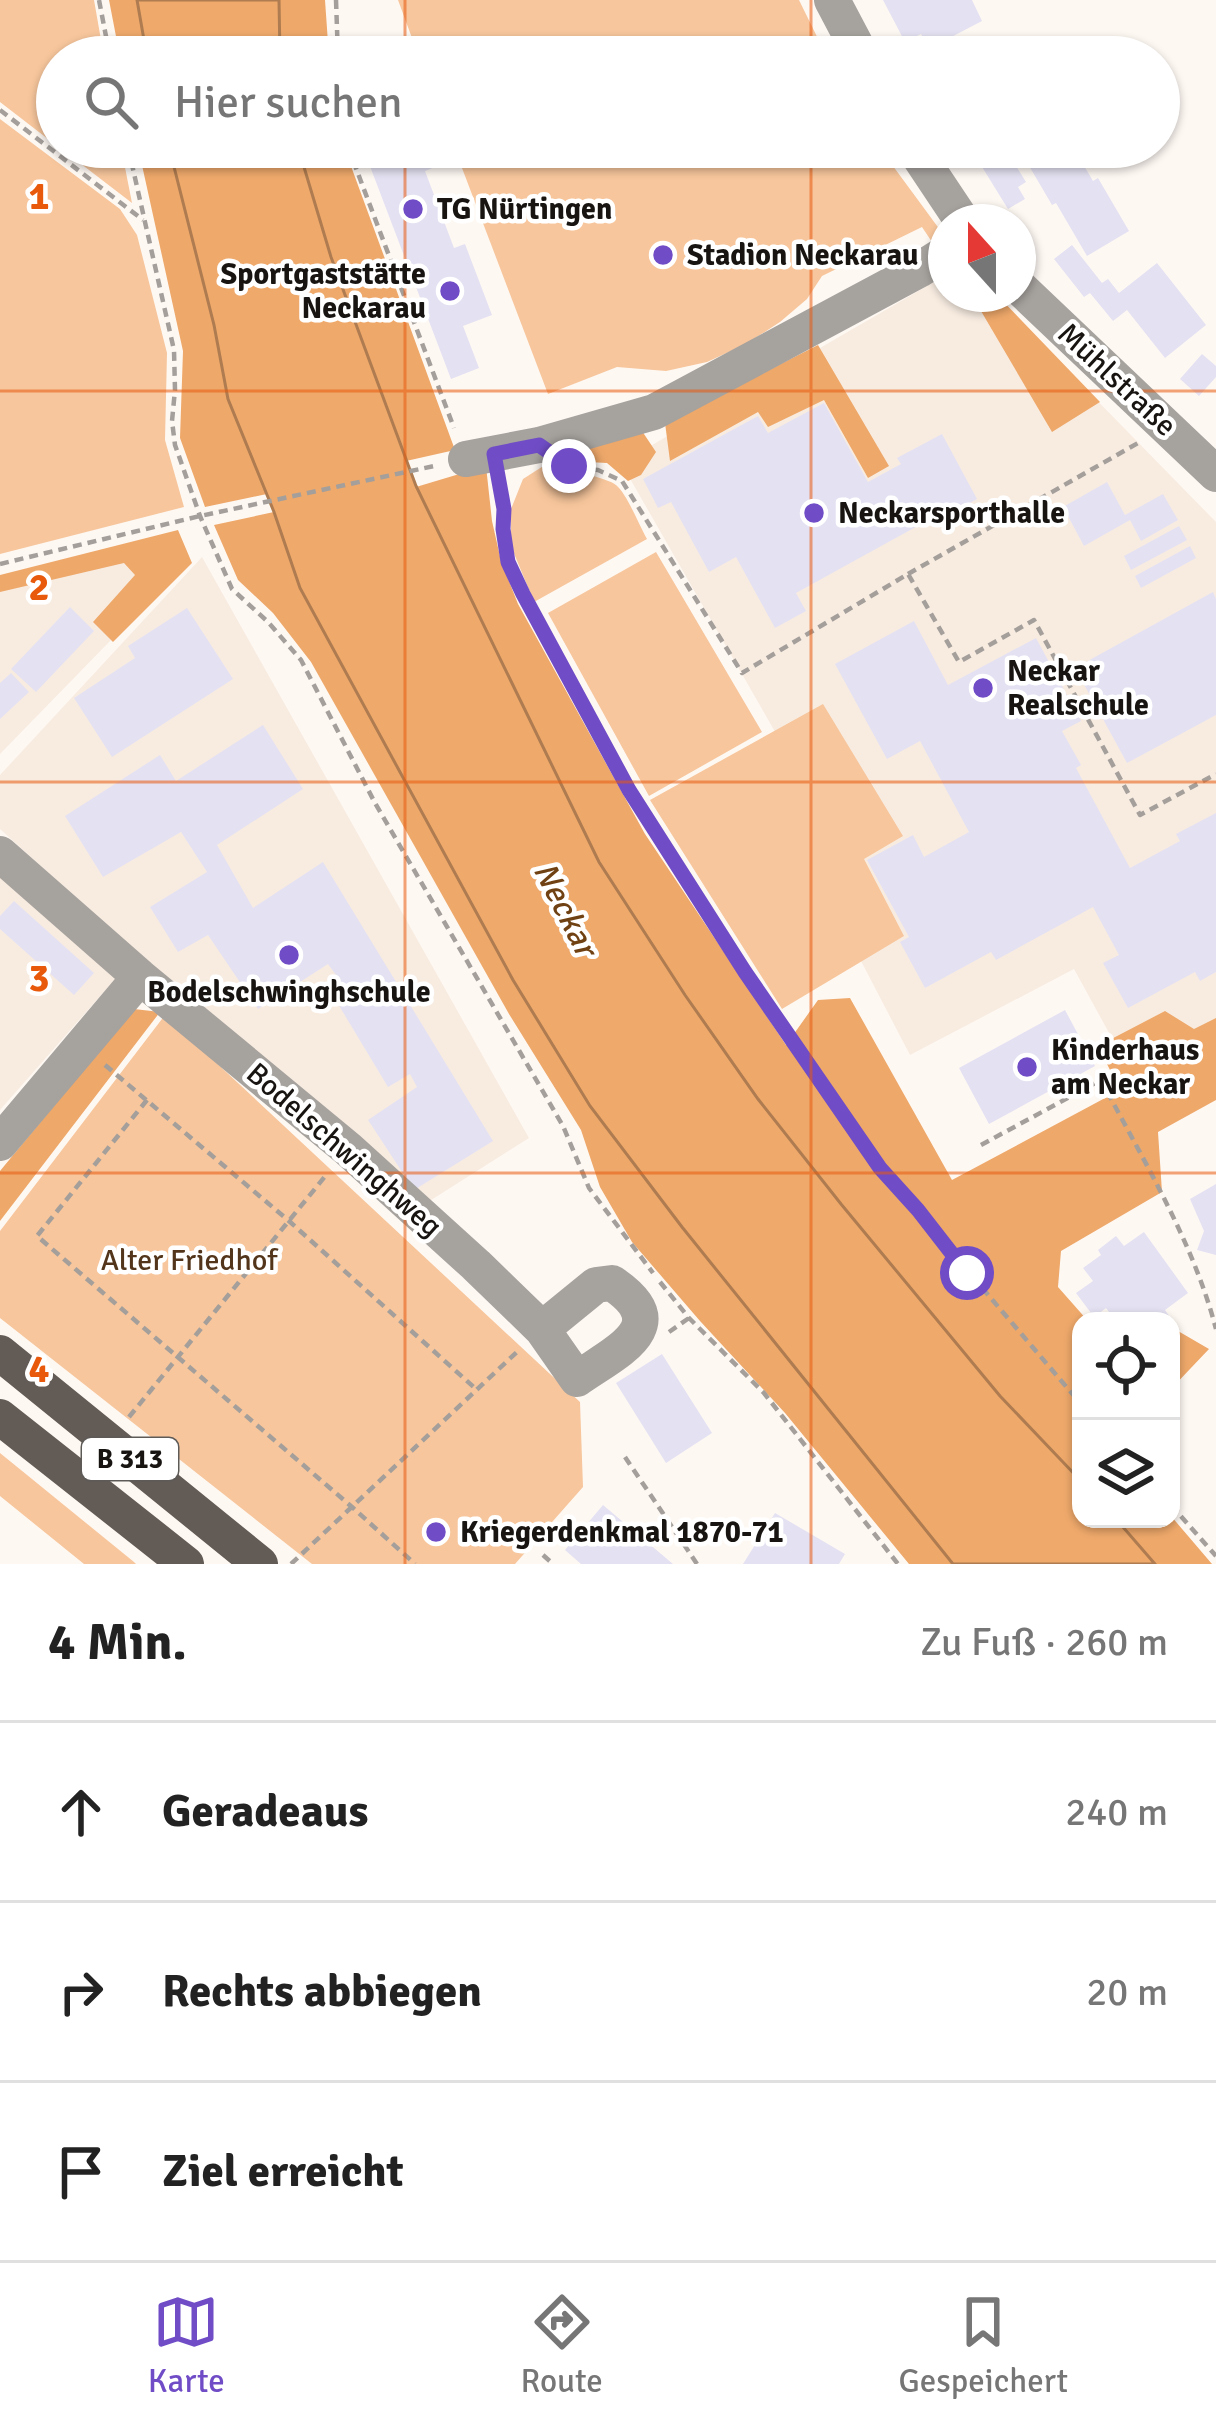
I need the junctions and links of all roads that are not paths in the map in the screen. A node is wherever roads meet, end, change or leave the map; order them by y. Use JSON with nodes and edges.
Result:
{"nodes":[{"id":1,"x":832,"y":0,"type":"edge"},
{"id":2,"x":851,"y":36,"type":"edge"},
{"id":3,"x":927,"y":168,"type":"edge"},
{"id":4,"x":951,"y":204,"type":"edge"},
{"id":5,"x":928,"y":264,"type":"edge"},
{"id":6,"x":1036,"y":303,"type":"edge"},
{"id":7,"x":465,"y":460,"type":"road end"},
{"id":8,"x":1216,"y":474,"type":"edge"},
{"id":9,"x":0,"y":854,"type":"edge"},
{"id":10,"x":140,"y":977,"type":"junction"},
{"id":11,"x":0,"y":1143,"type":"edge"},
{"id":12,"x":542,"y":1329,"type":"road end"},
{"id":13,"x":0,"y":1353,"type":"edge"},
{"id":14,"x":0,"y":1417,"type":"edge"},
{"id":15,"x":186,"y":1564,"type":"edge"},
{"id":16,"x":260,"y":1564,"type":"edge"}],
"edges":[{"from":1,"to":2,"type":"street"},
{"from":3,"to":4,"type":"street"},
{"from":5,"to":7,"type":"street"},
{"from":6,"to":8,"type":"street","name":"Mühlstraße"},
{"from":9,"to":10,"type":"street","name":"Bodelschwinghweg"},
{"from":10,"to":11,"type":"street"},
{"from":10,"to":12,"type":"street","name":"Bodelschwinghweg"},
{"from":13,"to":16,"type":"main road","number":"B 313"},
{"from":14,"to":15,"type":"main road","number":"B 313"}]}
